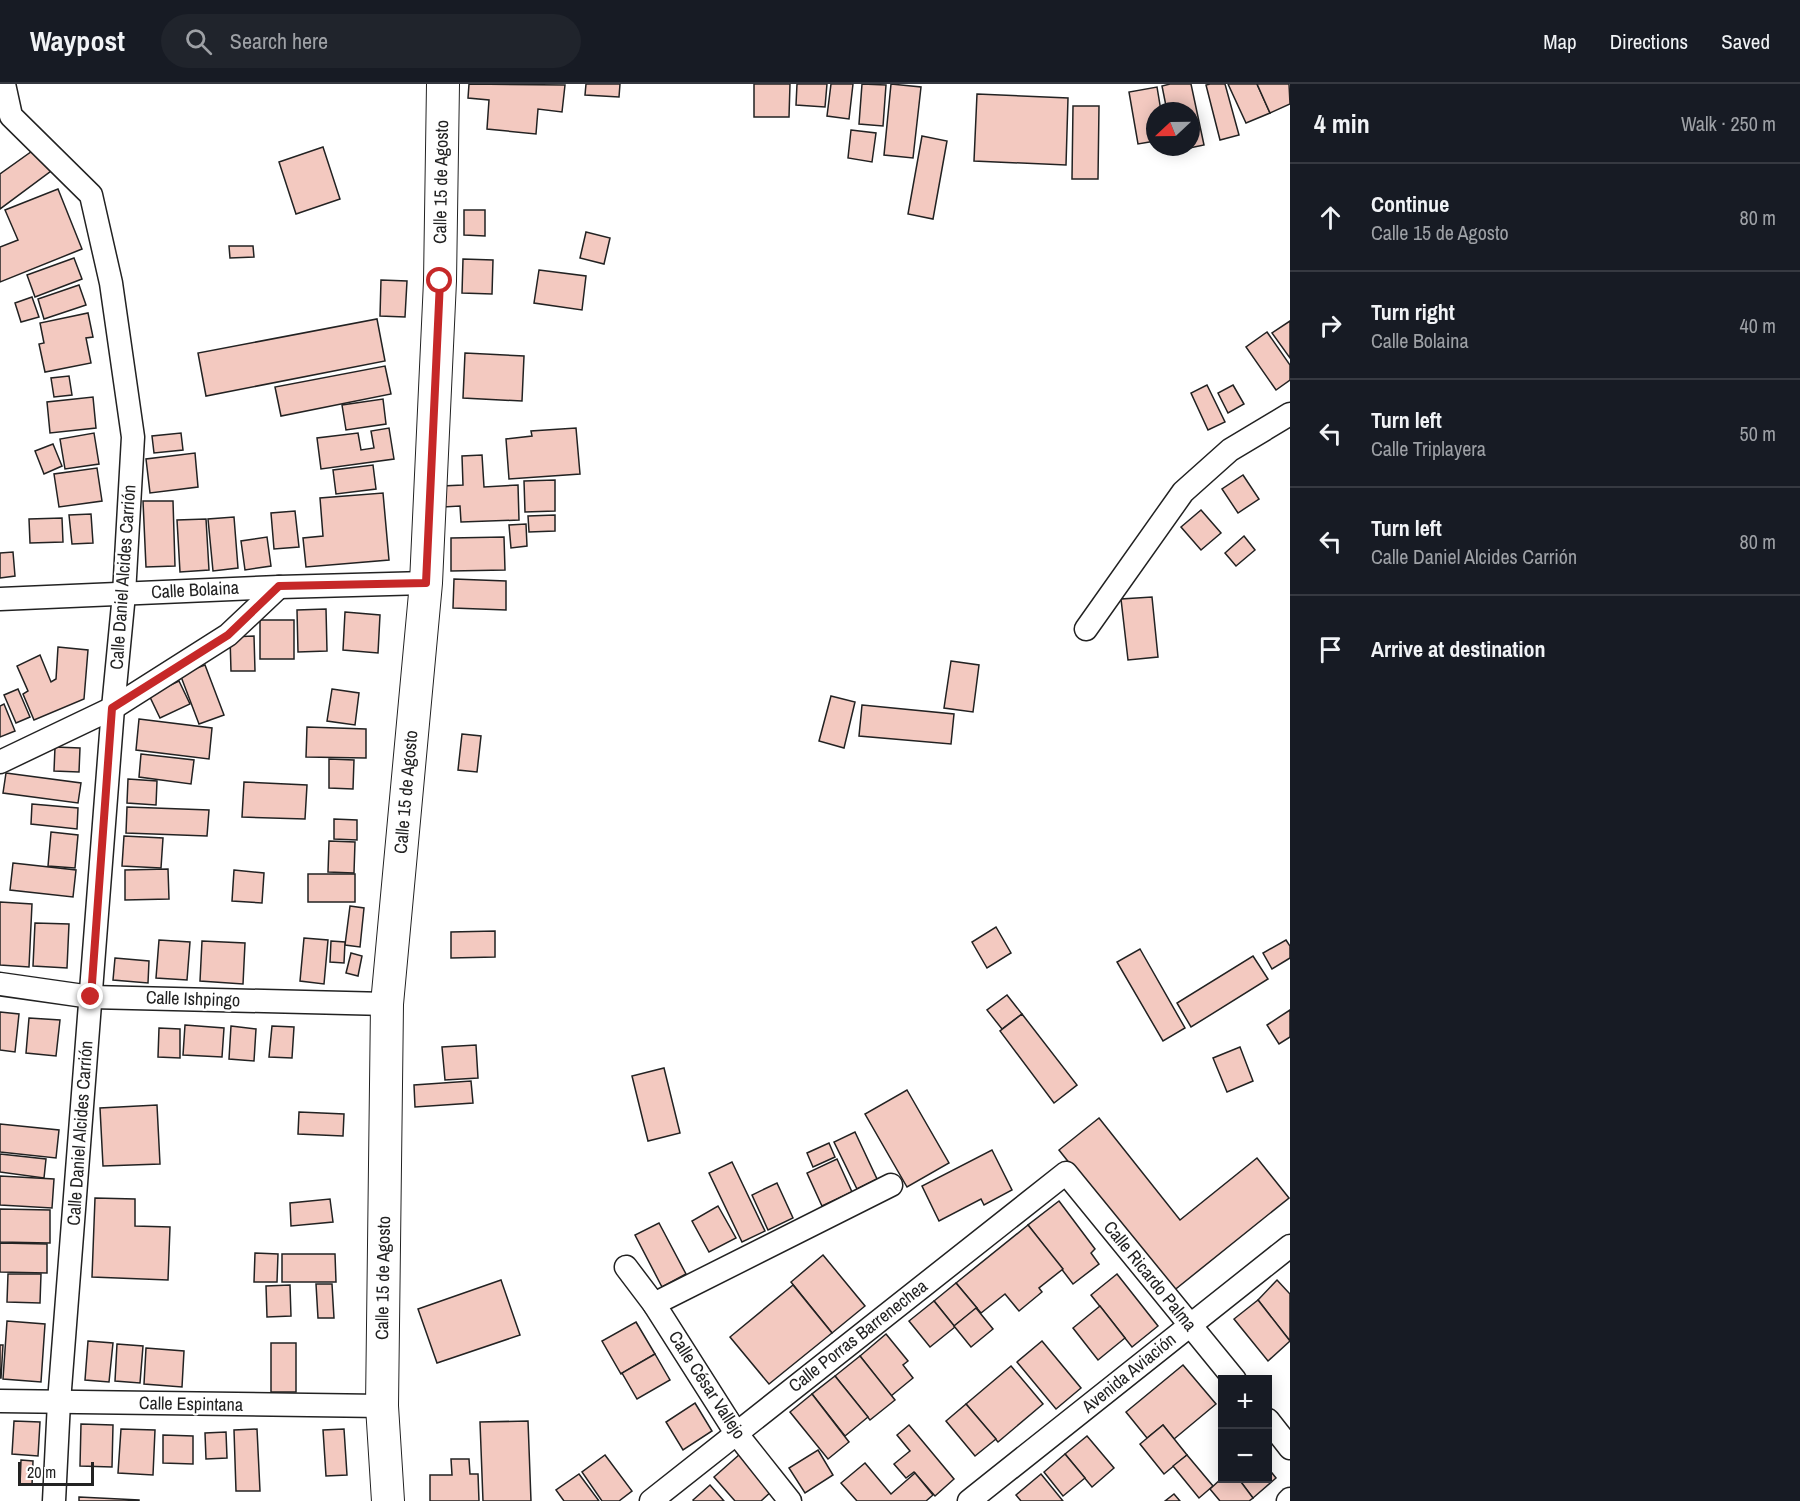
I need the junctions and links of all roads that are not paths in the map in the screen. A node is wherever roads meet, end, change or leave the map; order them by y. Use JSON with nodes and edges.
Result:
{"nodes":[{"id":1,"x":4,"y":84,"type":"edge"},
{"id":2,"x":443,"y":84,"type":"edge"},
{"id":3,"x":1290,"y":414,"type":"edge"},
{"id":4,"x":426,"y":583,"type":"junction"},
{"id":5,"x":279,"y":586,"type":"junction"},
{"id":6,"x":124,"y":594,"type":"junction"},
{"id":7,"x":0,"y":599,"type":"edge"},
{"id":8,"x":1086,"y":629,"type":"dead end"},
{"id":9,"x":112,"y":708,"type":"junction"},
{"id":10,"x":0,"y":762,"type":"edge"},
{"id":11,"x":0,"y":984,"type":"edge"},
{"id":12,"x":91,"y":997,"type":"junction"},
{"id":13,"x":387,"y":1004,"type":"junction"},
{"id":14,"x":1066,"y":1173,"type":"joint"},
{"id":15,"x":891,"y":1185,"type":"dead end"},
{"id":16,"x":1290,"y":1246,"type":"edge"},
{"id":17,"x":626,"y":1267,"type":"dead end"},
{"id":18,"x":654,"y":1304,"type":"junction"},
{"id":19,"x":1190,"y":1324,"type":"junction"},
{"id":20,"x":1231,"y":1375,"type":"edge"},
{"id":21,"x":0,"y":1401,"type":"edge"},
{"id":22,"x":59,"y":1402,"type":"junction"},
{"id":23,"x":382,"y":1407,"type":"junction"},
{"id":24,"x":1272,"y":1425,"type":"edge"},
{"id":25,"x":736,"y":1433,"type":"junction"},
{"id":26,"x":1290,"y":1448,"type":"edge"},
{"id":27,"x":54,"y":1501,"type":"edge"},
{"id":28,"x":388,"y":1501,"type":"edge"},
{"id":29,"x":651,"y":1501,"type":"edge"},
{"id":30,"x":790,"y":1501,"type":"edge"},
{"id":31,"x":969,"y":1501,"type":"edge"}],
"edges":[{"from":1,"to":6,"type":"street","name":"Calle Daniel Alcides Carrión"},
{"from":2,"to":4,"type":"street","name":"Calle 15 de Agosto"},
{"from":3,"to":8,"type":"street"},
{"from":4,"to":5,"type":"street","name":"Calle Bolaina"},
{"from":4,"to":13,"type":"street","name":"Calle 15 de Agosto"},
{"from":5,"to":6,"type":"street","name":"Calle Bolaina"},
{"from":5,"to":9,"type":"street"},
{"from":6,"to":7,"type":"street","name":"Calle Bolaina"},
{"from":6,"to":9,"type":"street","name":"Calle Daniel Alcides Carrión"},
{"from":9,"to":10,"type":"street"},
{"from":9,"to":12,"type":"street","name":"Calle Daniel Alcides Carrión"},
{"from":11,"to":12,"type":"street","name":"Calle Ishpingo"},
{"from":12,"to":13,"type":"street","name":"Calle Ishpingo"},
{"from":12,"to":22,"type":"street","name":"Calle Daniel Alcides Carrión"},
{"from":13,"to":23,"type":"street","name":"Calle 15 de Agosto"},
{"from":14,"to":19,"type":"street","name":"Calle Ricardo Palma"},
{"from":14,"to":25,"type":"street","name":"Calle Porras Barrenechea"},
{"from":15,"to":18,"type":"street"},
{"from":16,"to":19,"type":"street","name":"Avenida Aviación"},
{"from":17,"to":18,"type":"street","name":"Calle César Vallejo"},
{"from":18,"to":25,"type":"street","name":"Calle César Vallejo"},
{"from":19,"to":20,"type":"street","name":"Calle Ricardo Palma"},
{"from":19,"to":31,"type":"street","name":"Avenida Aviación"},
{"from":21,"to":22,"type":"street","name":"Calle Espintana"},
{"from":22,"to":23,"type":"street","name":"Calle Espintana"},
{"from":22,"to":27,"type":"street","name":"Calle Daniel Alcides Carrión"},
{"from":23,"to":28,"type":"street","name":"Calle 15 de Agosto"},
{"from":24,"to":26,"type":"street"},
{"from":25,"to":29,"type":"street","name":"Calle Porras Barrenechea"},
{"from":25,"to":30,"type":"street","name":"Calle César Vallejo"}]}
